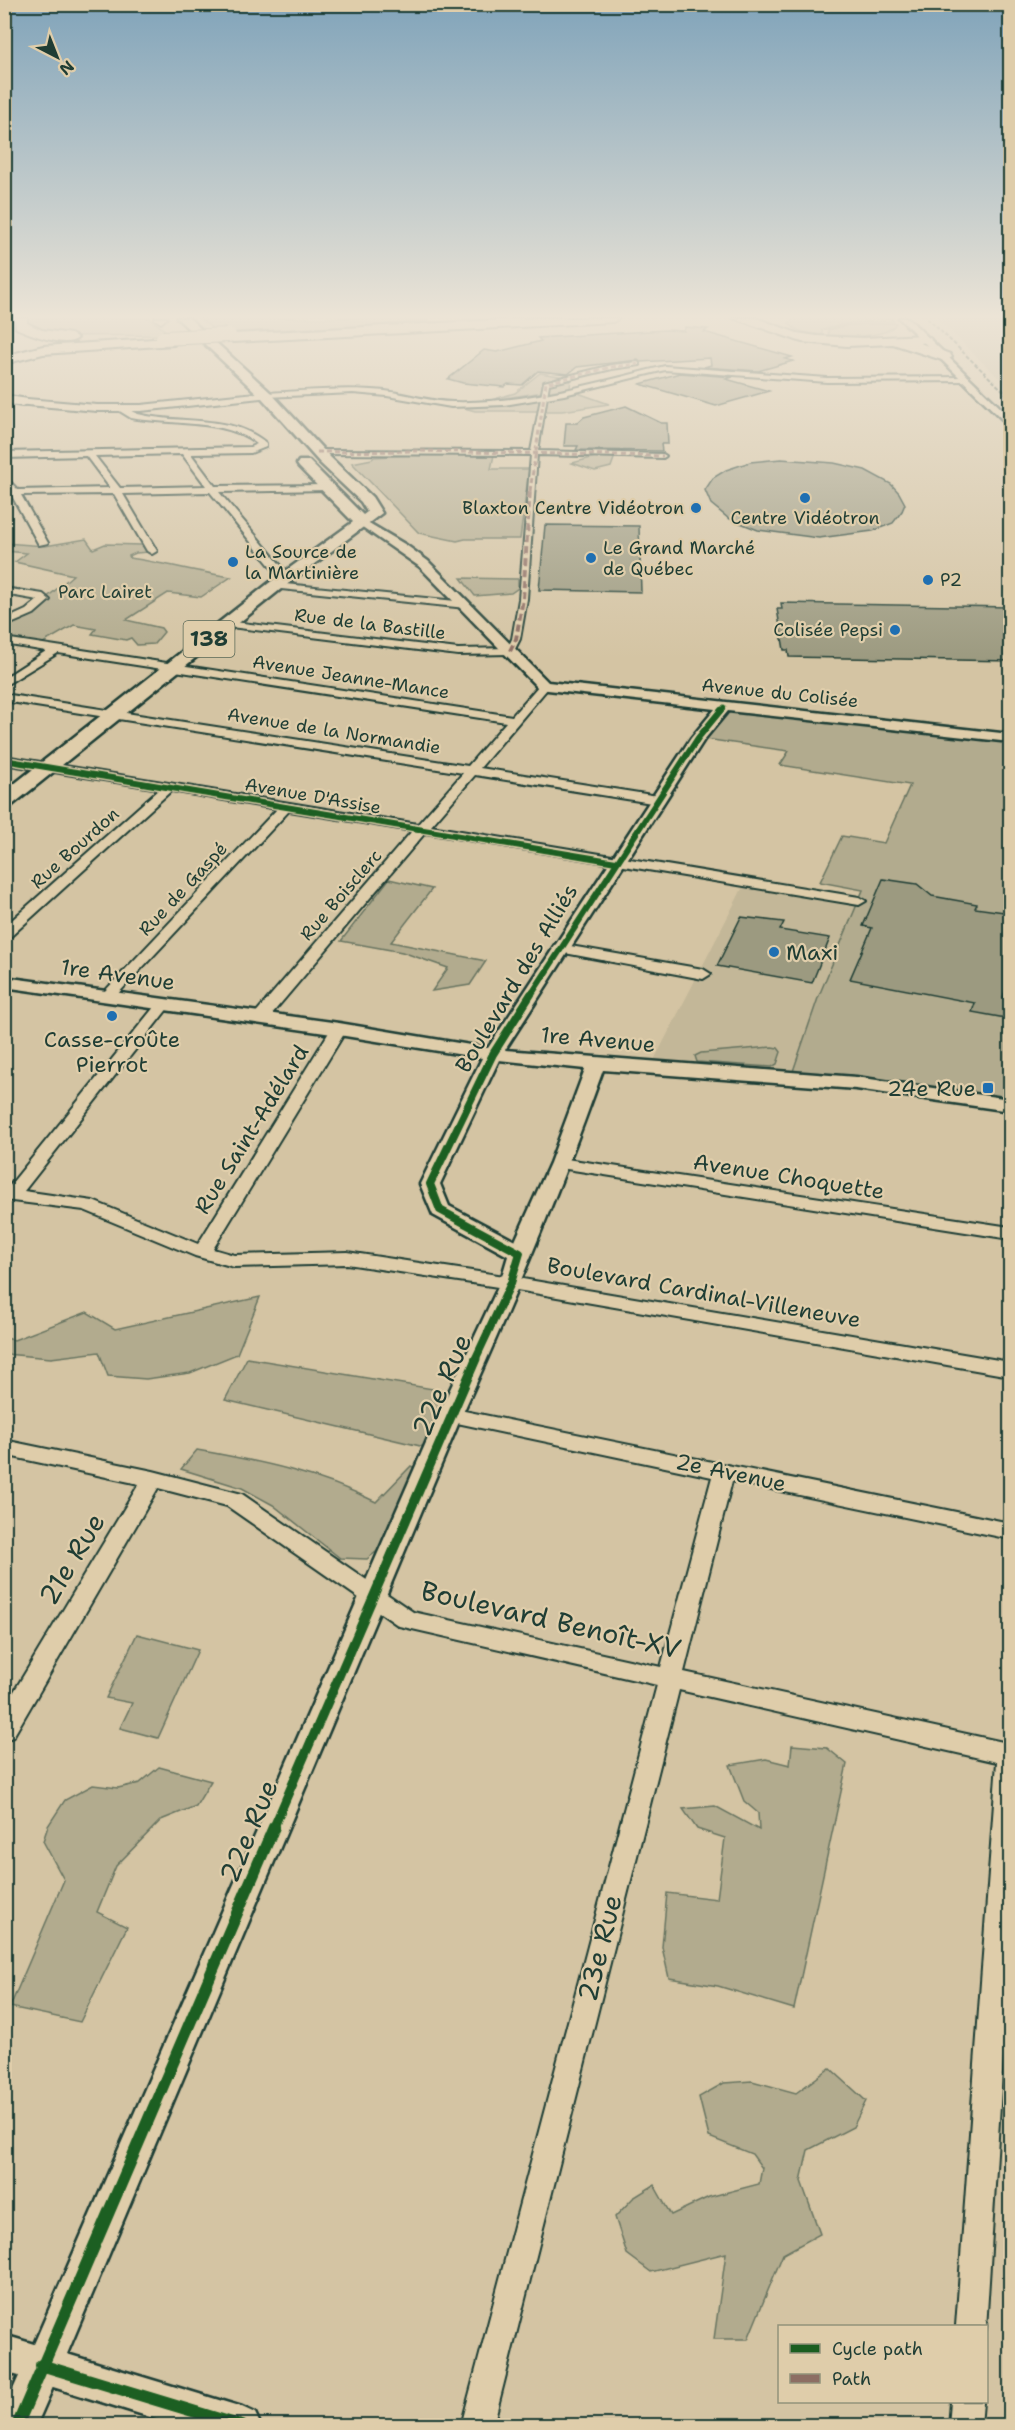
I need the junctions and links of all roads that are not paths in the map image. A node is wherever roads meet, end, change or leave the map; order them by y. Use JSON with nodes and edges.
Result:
{"nodes":[{"id":1,"x":236,"y":431,"type":"edge"},
{"id":2,"x":299,"y":431,"type":"edge"},
{"id":3,"x":539,"y":431,"type":"edge"},
{"id":4,"x":292,"y":451,"type":"dead end"},
{"id":5,"x":184,"y":452,"type":"junction"},
{"id":6,"x":317,"y":452,"type":"junction"},
{"id":7,"x":88,"y":453,"type":"junction"},
{"id":8,"x":536,"y":453,"type":"junction"},
{"id":9,"x":4,"y":455,"type":"edge"},
{"id":10,"x":663,"y":456,"type":"dead end"},
{"id":11,"x":4,"y":478,"type":"edge"},
{"id":12,"x":327,"y":487,"type":"junction"},
{"id":13,"x":213,"y":490,"type":"junction"},
{"id":14,"x":117,"y":491,"type":"junction"},
{"id":15,"x":10,"y":493,"type":"edge"},
{"id":16,"x":375,"y":513,"type":"junction"},
{"id":17,"x":362,"y":522,"type":"junction"},
{"id":18,"x":43,"y":543,"type":"dead end"},
{"id":19,"x":404,"y":547,"type":"junction"},
{"id":20,"x":152,"y":551,"type":"dead end"},
{"id":21,"x":290,"y":575,"type":"junction"},
{"id":22,"x":276,"y":586,"type":"junction"},
{"id":23,"x":4,"y":591,"type":"edge"},
{"id":24,"x":466,"y":605,"type":"junction"},
{"id":25,"x":4,"y":624,"type":"edge"},
{"id":26,"x":226,"y":624,"type":"junction"},
{"id":27,"x":4,"y":641,"type":"edge"},
{"id":28,"x":56,"y":649,"type":"junction"},
{"id":29,"x":510,"y":651,"type":"junction"},
{"id":30,"x":174,"y":667,"type":"junction"},
{"id":31,"x":4,"y":683,"type":"edge"},
{"id":32,"x":544,"y":686,"type":"junction"},
{"id":33,"x":4,"y":697,"type":"edge"},
{"id":34,"x":724,"y":706,"type":"junction"},
{"id":35,"x":115,"y":714,"type":"junction"},
{"id":36,"x":514,"y":720,"type":"junction"},
{"id":37,"x":1011,"y":738,"type":"edge"},
{"id":38,"x":4,"y":760,"type":"edge"},
{"id":39,"x":49,"y":767,"type":"junction"},
{"id":40,"x":472,"y":770,"type":"junction"},
{"id":41,"x":170,"y":786,"type":"junction"},
{"id":42,"x":658,"y":800,"type":"junction"},
{"id":43,"x":4,"y":802,"type":"edge"},
{"id":44,"x":286,"y":807,"type":"junction"},
{"id":45,"x":422,"y":829,"type":"junction"},
{"id":46,"x":616,"y":862,"type":"junction"},
{"id":47,"x":859,"y":901,"type":"dead end"},
{"id":48,"x":4,"y":935,"type":"edge"},
{"id":49,"x":559,"y":948,"type":"junction"},
{"id":50,"x":703,"y":974,"type":"dead end"},
{"id":51,"x":4,"y":982,"type":"edge"},
{"id":52,"x":108,"y":996,"type":"junction"},
{"id":53,"x":164,"y":1004,"type":"junction"},
{"id":54,"x":259,"y":1019,"type":"junction"},
{"id":55,"x":339,"y":1029,"type":"junction"},
{"id":56,"x":493,"y":1054,"type":"junction"},
{"id":57,"x":596,"y":1064,"type":"junction"},
{"id":58,"x":1011,"y":1105,"type":"edge"},
{"id":59,"x":560,"y":1163,"type":"junction"},
{"id":60,"x":8,"y":1195,"type":"edge"},
{"id":61,"x":1011,"y":1233,"type":"edge"},
{"id":62,"x":202,"y":1252,"type":"junction"},
{"id":63,"x":520,"y":1253,"type":"junction"},
{"id":64,"x":512,"y":1283,"type":"junction"},
{"id":65,"x":1011,"y":1369,"type":"edge"},
{"id":66,"x":450,"y":1415,"type":"junction"},
{"id":67,"x":4,"y":1447,"type":"edge"},
{"id":68,"x":724,"y":1470,"type":"junction"},
{"id":69,"x":153,"y":1479,"type":"junction"},
{"id":70,"x":1011,"y":1532,"type":"edge"},
{"id":71,"x":373,"y":1595,"type":"junction"},
{"id":72,"x":671,"y":1676,"type":"junction"},
{"id":73,"x":4,"y":1730,"type":"edge"},
{"id":74,"x":1010,"y":1752,"type":"edge"},
{"id":75,"x":972,"y":2325,"type":"edge"},
{"id":76,"x":4,"y":2353,"type":"edge"},
{"id":77,"x":41,"y":2365,"type":"junction"},
{"id":78,"x":967,"y":2403,"type":"edge"},
{"id":79,"x":17,"y":2426,"type":"edge"},
{"id":80,"x":242,"y":2426,"type":"edge"},
{"id":81,"x":477,"y":2426,"type":"edge"},
{"id":82,"x":965,"y":2426,"type":"edge"}],
"edges":[{"from":1,"to":5,"type":"street"},
{"from":2,"to":6,"type":"main road"},
{"from":3,"to":8,"type":"street"},
{"from":4,"to":12,"type":"main road"},
{"from":5,"to":7,"type":"street"},
{"from":5,"to":13,"type":"street"},
{"from":6,"to":8,"type":"street"},
{"from":6,"to":16,"type":"main road"},
{"from":7,"to":9,"type":"street"},
{"from":7,"to":14,"type":"street"},
{"from":8,"to":10,"type":"street"},
{"from":8,"to":29,"type":"street"},
{"from":11,"to":15,"type":"street"},
{"from":12,"to":13,"type":"street"},
{"from":12,"to":17,"type":"main road"},
{"from":13,"to":14,"type":"street"},
{"from":13,"to":21,"type":"street"},
{"from":14,"to":15,"type":"street"},
{"from":14,"to":20,"type":"street"},
{"from":15,"to":18,"type":"street"},
{"from":16,"to":17,"type":"main road","number":"138"},
{"from":16,"to":19,"type":"street"},
{"from":17,"to":19,"type":"street"},
{"from":17,"to":21,"type":"main road","number":"138"},
{"from":19,"to":24,"type":"street"},
{"from":21,"to":22,"type":"main road","number":"138"},
{"from":22,"to":24,"type":"street"},
{"from":22,"to":26,"type":"main road","number":"138"},
{"from":23,"to":25,"type":"street"},
{"from":24,"to":29,"type":"street"},
{"from":26,"to":29,"type":"street","name":"Rue de la Bastille"},
{"from":26,"to":30,"type":"main road","number":"138"},
{"from":27,"to":28,"type":"street","name":"Avenue Jeanne-Mance"},
{"from":28,"to":30,"type":"street","name":"Avenue Jeanne-Mance"},
{"from":28,"to":31,"type":"street"},
{"from":29,"to":32,"type":"street"},
{"from":30,"to":35,"type":"main road","number":"138"},
{"from":30,"to":36,"type":"street","name":"Avenue Jeanne-Mance"},
{"from":32,"to":34,"type":"street","name":"Avenue du Colisée"},
{"from":32,"to":36,"type":"street","name":"Rue Boisclerc"},
{"from":33,"to":35,"type":"street","name":"Avenue de la Normandie"},
{"from":34,"to":37,"type":"street","name":"Avenue du Colisée"},
{"from":34,"to":42,"type":"street","name":"Boulevard des Alliés"},
{"from":35,"to":39,"type":"main road","number":"138"},
{"from":35,"to":40,"type":"street","name":"Avenue de la Normandie"},
{"from":36,"to":40,"type":"street","name":"Rue Boisclerc"},
{"from":38,"to":39,"type":"street","name":"Avenue D'Assise"},
{"from":39,"to":41,"type":"street","name":"Avenue D'Assise"},
{"from":39,"to":43,"type":"main road","number":"138"},
{"from":40,"to":42,"type":"street","name":"Avenue de la Normandie"},
{"from":40,"to":45,"type":"street","name":"Rue Boisclerc"},
{"from":41,"to":44,"type":"street","name":"Avenue D'Assise"},
{"from":41,"to":48,"type":"street","name":"Rue Bourdon"},
{"from":42,"to":46,"type":"street","name":"Boulevard des Alliés"},
{"from":44,"to":45,"type":"street","name":"Avenue D'Assise"},
{"from":44,"to":52,"type":"street","name":"Rue de Gaspé"},
{"from":45,"to":46,"type":"street","name":"Avenue D'Assise"},
{"from":45,"to":54,"type":"street","name":"Rue Boisclerc"},
{"from":46,"to":47,"type":"street","name":"Avenue D'Assise"},
{"from":46,"to":49,"type":"street","name":"Boulevard des Alliés"},
{"from":49,"to":50,"type":"street"},
{"from":49,"to":56,"type":"street","name":"Boulevard des Alliés"},
{"from":51,"to":52,"type":"street","name":"1re Avenue"},
{"from":52,"to":53,"type":"street","name":"1re Avenue"},
{"from":53,"to":54,"type":"street","name":"1re Avenue"},
{"from":53,"to":60,"type":"street"},
{"from":54,"to":55,"type":"street","name":"1re Avenue"},
{"from":55,"to":56,"type":"street","name":"1re Avenue"},
{"from":55,"to":62,"type":"street","name":"Rue Saint-Adélard"},
{"from":56,"to":57,"type":"street","name":"1re Avenue"},
{"from":56,"to":63,"type":"street","name":"Boulevard des Alliés"},
{"from":57,"to":58,"type":"street","name":"1re Avenue"},
{"from":57,"to":59,"type":"street","name":"22e Rue"},
{"from":59,"to":61,"type":"street","name":"Avenue Choquette"},
{"from":59,"to":63,"type":"street","name":"22e Rue"},
{"from":60,"to":62,"type":"street","name":"Boulevard Cardinal-Villeneuve"},
{"from":62,"to":64,"type":"street","name":"Boulevard Cardinal-Villeneuve"},
{"from":63,"to":64,"type":"street","name":"22e Rue"},
{"from":64,"to":65,"type":"street","name":"Boulevard Cardinal-Villeneuve"},
{"from":64,"to":66,"type":"street","name":"22e Rue"},
{"from":66,"to":68,"type":"street","name":"2e Avenue"},
{"from":66,"to":71,"type":"street","name":"22e Rue"},
{"from":67,"to":69,"type":"street","name":"Boulevard Benoît-XV"},
{"from":68,"to":70,"type":"street","name":"2e Avenue"},
{"from":68,"to":72,"type":"street","name":"23e Rue"},
{"from":69,"to":71,"type":"street","name":"Boulevard Benoît-XV"},
{"from":69,"to":73,"type":"street","name":"21e Rue"},
{"from":71,"to":72,"type":"street","name":"Boulevard Benoît-XV"},
{"from":71,"to":77,"type":"street","name":"22e Rue"},
{"from":72,"to":74,"type":"street","name":"Boulevard Benoît-XV"},
{"from":72,"to":81,"type":"street","name":"23e Rue"},
{"from":74,"to":75,"type":"street"},
{"from":76,"to":77,"type":"street"},
{"from":77,"to":79,"type":"street","name":"22e Rue"},
{"from":77,"to":80,"type":"street"},
{"from":78,"to":82,"type":"street"}]}
